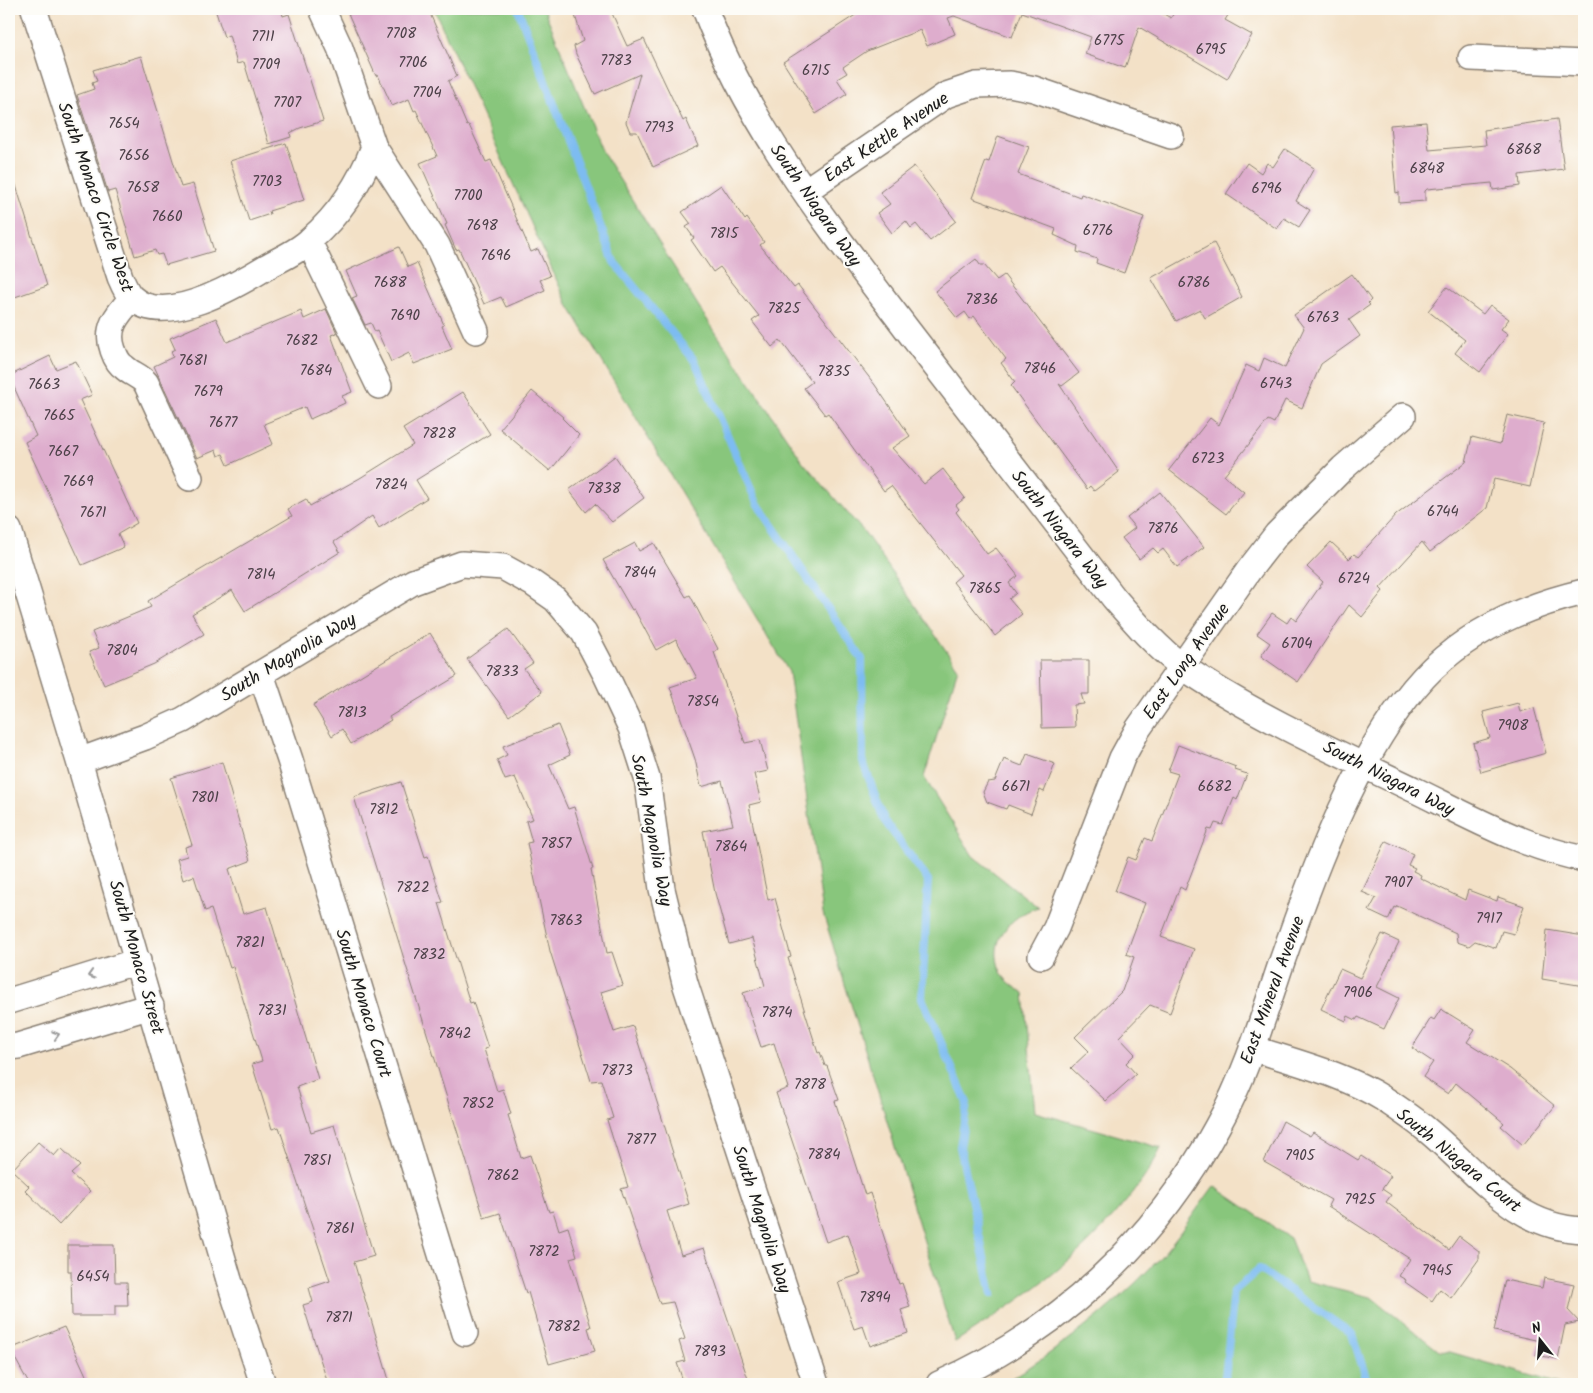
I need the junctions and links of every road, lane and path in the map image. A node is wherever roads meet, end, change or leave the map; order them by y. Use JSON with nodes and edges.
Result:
{"nodes":[{"id":1,"x":34,"y":9,"type":"edge"},
{"id":2,"x":322,"y":9,"type":"edge"},
{"id":3,"x":705,"y":9,"type":"edge"},
{"id":4,"x":1471,"y":58,"type":"dead end"},
{"id":5,"x":1584,"y":63,"type":"edge"},
{"id":6,"x":1171,"y":136,"type":"dead end"},
{"id":7,"x":374,"y":147,"type":"junction"},
{"id":8,"x":805,"y":191,"type":"junction"},
{"id":9,"x":309,"y":242,"type":"junction"},
{"id":10,"x":132,"y":298,"type":"junction"},
{"id":11,"x":476,"y":331,"type":"dead end"},
{"id":12,"x":379,"y":386,"type":"dead end"},
{"id":13,"x":1403,"y":416,"type":"dead end"},
{"id":14,"x":190,"y":478,"type":"dead end"},
{"id":15,"x":9,"y":530,"type":"edge"},
{"id":16,"x":1584,"y":592,"type":"edge"},
{"id":17,"x":1182,"y":666,"type":"junction"},
{"id":18,"x":261,"y":674,"type":"junction"},
{"id":19,"x":79,"y":761,"type":"junction"},
{"id":20,"x":1364,"y":766,"type":"junction"},
{"id":21,"x":1584,"y":859,"type":"edge"},
{"id":22,"x":1042,"y":956,"type":"dead end"},
{"id":23,"x":138,"y":961,"type":"junction"},
{"id":24,"x":9,"y":1000,"type":"edge"},
{"id":25,"x":151,"y":1006,"type":"junction"},
{"id":26,"x":9,"y":1047,"type":"edge"},
{"id":27,"x":1252,"y":1048,"type":"junction"},
{"id":28,"x":1584,"y":1230,"type":"edge"},
{"id":29,"x":465,"y":1333,"type":"dead end"},
{"id":30,"x":263,"y":1384,"type":"edge"},
{"id":31,"x":816,"y":1384,"type":"edge"},
{"id":32,"x":939,"y":1384,"type":"edge"}],
"edges":[{"from":1,"to":10,"type":"street","name":"South Monaco Circle West"},
{"from":2,"to":7,"type":"street"},
{"from":3,"to":8,"type":"street","name":"South Niagara Way"},
{"from":4,"to":5,"type":"street"},
{"from":6,"to":8,"type":"street","name":"East Kettle Avenue"},
{"from":7,"to":9,"type":"street"},
{"from":7,"to":11,"type":"street"},
{"from":8,"to":17,"type":"street","name":"South Niagara Way"},
{"from":9,"to":10,"type":"street"},
{"from":9,"to":12,"type":"street"},
{"from":10,"to":14,"type":"street","name":"South Monaco Circle West"},
{"from":13,"to":17,"type":"street","name":"East Long Avenue"},
{"from":15,"to":19,"type":"street","name":"South Monaco Street"},
{"from":16,"to":20,"type":"street","name":"East Mineral Avenue"},
{"from":17,"to":20,"type":"street","name":"South Niagara Way"},
{"from":17,"to":22,"type":"street","name":"East Long Avenue"},
{"from":18,"to":19,"type":"street","name":"South Magnolia Way"},
{"from":18,"to":29,"type":"street","name":"South Monaco Court"},
{"from":18,"to":31,"type":"street","name":"South Magnolia Way"},
{"from":19,"to":23,"type":"street","name":"South Monaco Street"},
{"from":20,"to":21,"type":"street","name":"South Niagara Way"},
{"from":20,"to":27,"type":"street","name":"East Mineral Avenue"},
{"from":23,"to":24,"type":"street","one_way":true},
{"from":23,"to":25,"type":"street","name":"South Monaco Street"},
{"from":26,"to":25,"type":"street","one_way":true},
{"from":25,"to":30,"type":"street","name":"South Monaco Street"},
{"from":27,"to":28,"type":"street","name":"South Niagara Court"},
{"from":27,"to":32,"type":"street","name":"East Mineral Avenue"}]}
